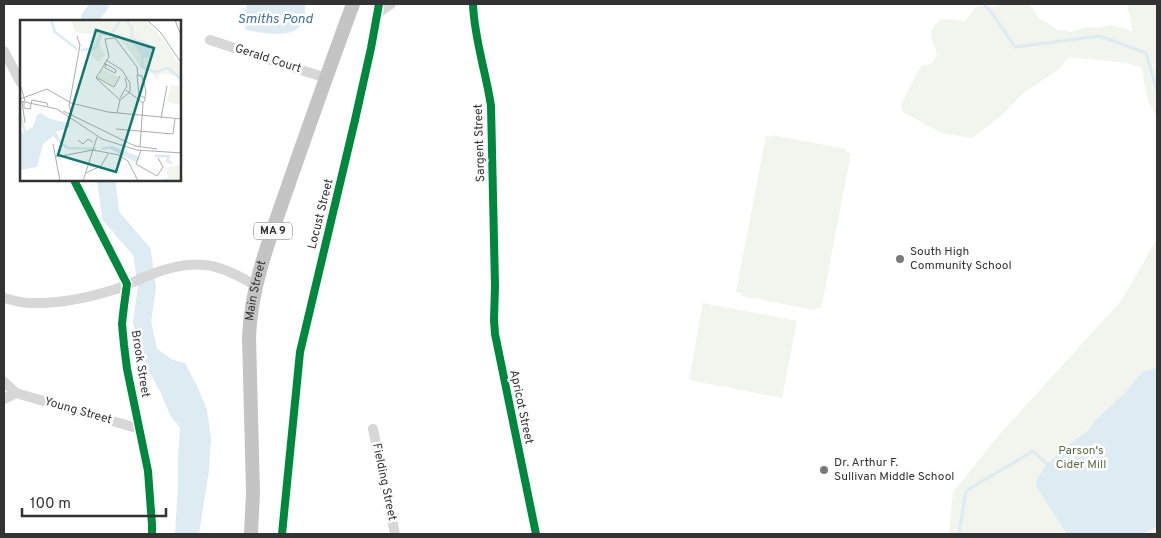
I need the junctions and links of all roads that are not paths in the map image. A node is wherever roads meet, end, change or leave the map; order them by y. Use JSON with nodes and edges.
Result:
{"nodes":[{"id":1,"x":353,"y":4,"type":"edge"},
{"id":2,"x":391,"y":4,"type":"edge"},
{"id":3,"x":473,"y":4,"type":"edge"},
{"id":4,"x":379,"y":8,"type":"edge"},
{"id":5,"x":210,"y":40,"type":"dead end"},
{"id":6,"x":4,"y":50,"type":"edge"},
{"id":7,"x":326,"y":78,"type":"junction"},
{"id":8,"x":20,"y":81,"type":"edge"},
{"id":9,"x":75,"y":181,"type":"edge"},
{"id":10,"x":132,"y":282,"type":"junction"},
{"id":11,"x":495,"y":283,"type":"joint"},
{"id":12,"x":256,"y":286,"type":"junction"},
{"id":13,"x":4,"y":298,"type":"edge"},
{"id":14,"x":4,"y":382,"type":"edge"},
{"id":15,"x":16,"y":393,"type":"junction"},
{"id":16,"x":4,"y":399,"type":"edge"},
{"id":17,"x":140,"y":429,"type":"junction"},
{"id":18,"x":373,"y":429,"type":"dead end"},
{"id":19,"x":152,"y":534,"type":"edge"},
{"id":20,"x":251,"y":534,"type":"edge"},
{"id":21,"x":282,"y":534,"type":"edge"},
{"id":22,"x":395,"y":534,"type":"edge"},
{"id":23,"x":536,"y":534,"type":"edge"}],
"edges":[{"from":1,"to":7,"type":"highway","name":"Main Street","number":"MA 9"},
{"from":2,"to":4,"type":"street"},
{"from":3,"to":11,"type":"street","name":"Sargent Street"},
{"from":4,"to":21,"type":"street","name":"Locust Street"},
{"from":5,"to":7,"type":"street","name":"Gerald Court"},
{"from":6,"to":8,"type":"street"},
{"from":7,"to":12,"type":"highway","name":"Main Street","number":"MA 9"},
{"from":9,"to":10,"type":"street"},
{"from":10,"to":12,"type":"street"},
{"from":10,"to":13,"type":"street"},
{"from":10,"to":17,"type":"street","name":"Brook Street"},
{"from":11,"to":23,"type":"street","name":"Apricot Street"},
{"from":12,"to":20,"type":"highway","name":"Main Street","number":"MA 9"},
{"from":14,"to":15,"type":"street","name":"Young Street"},
{"from":15,"to":16,"type":"street"},
{"from":15,"to":17,"type":"street","name":"Young Street"},
{"from":17,"to":19,"type":"street","name":"Brook Street"},
{"from":18,"to":22,"type":"street","name":"Fielding Street"}]}
